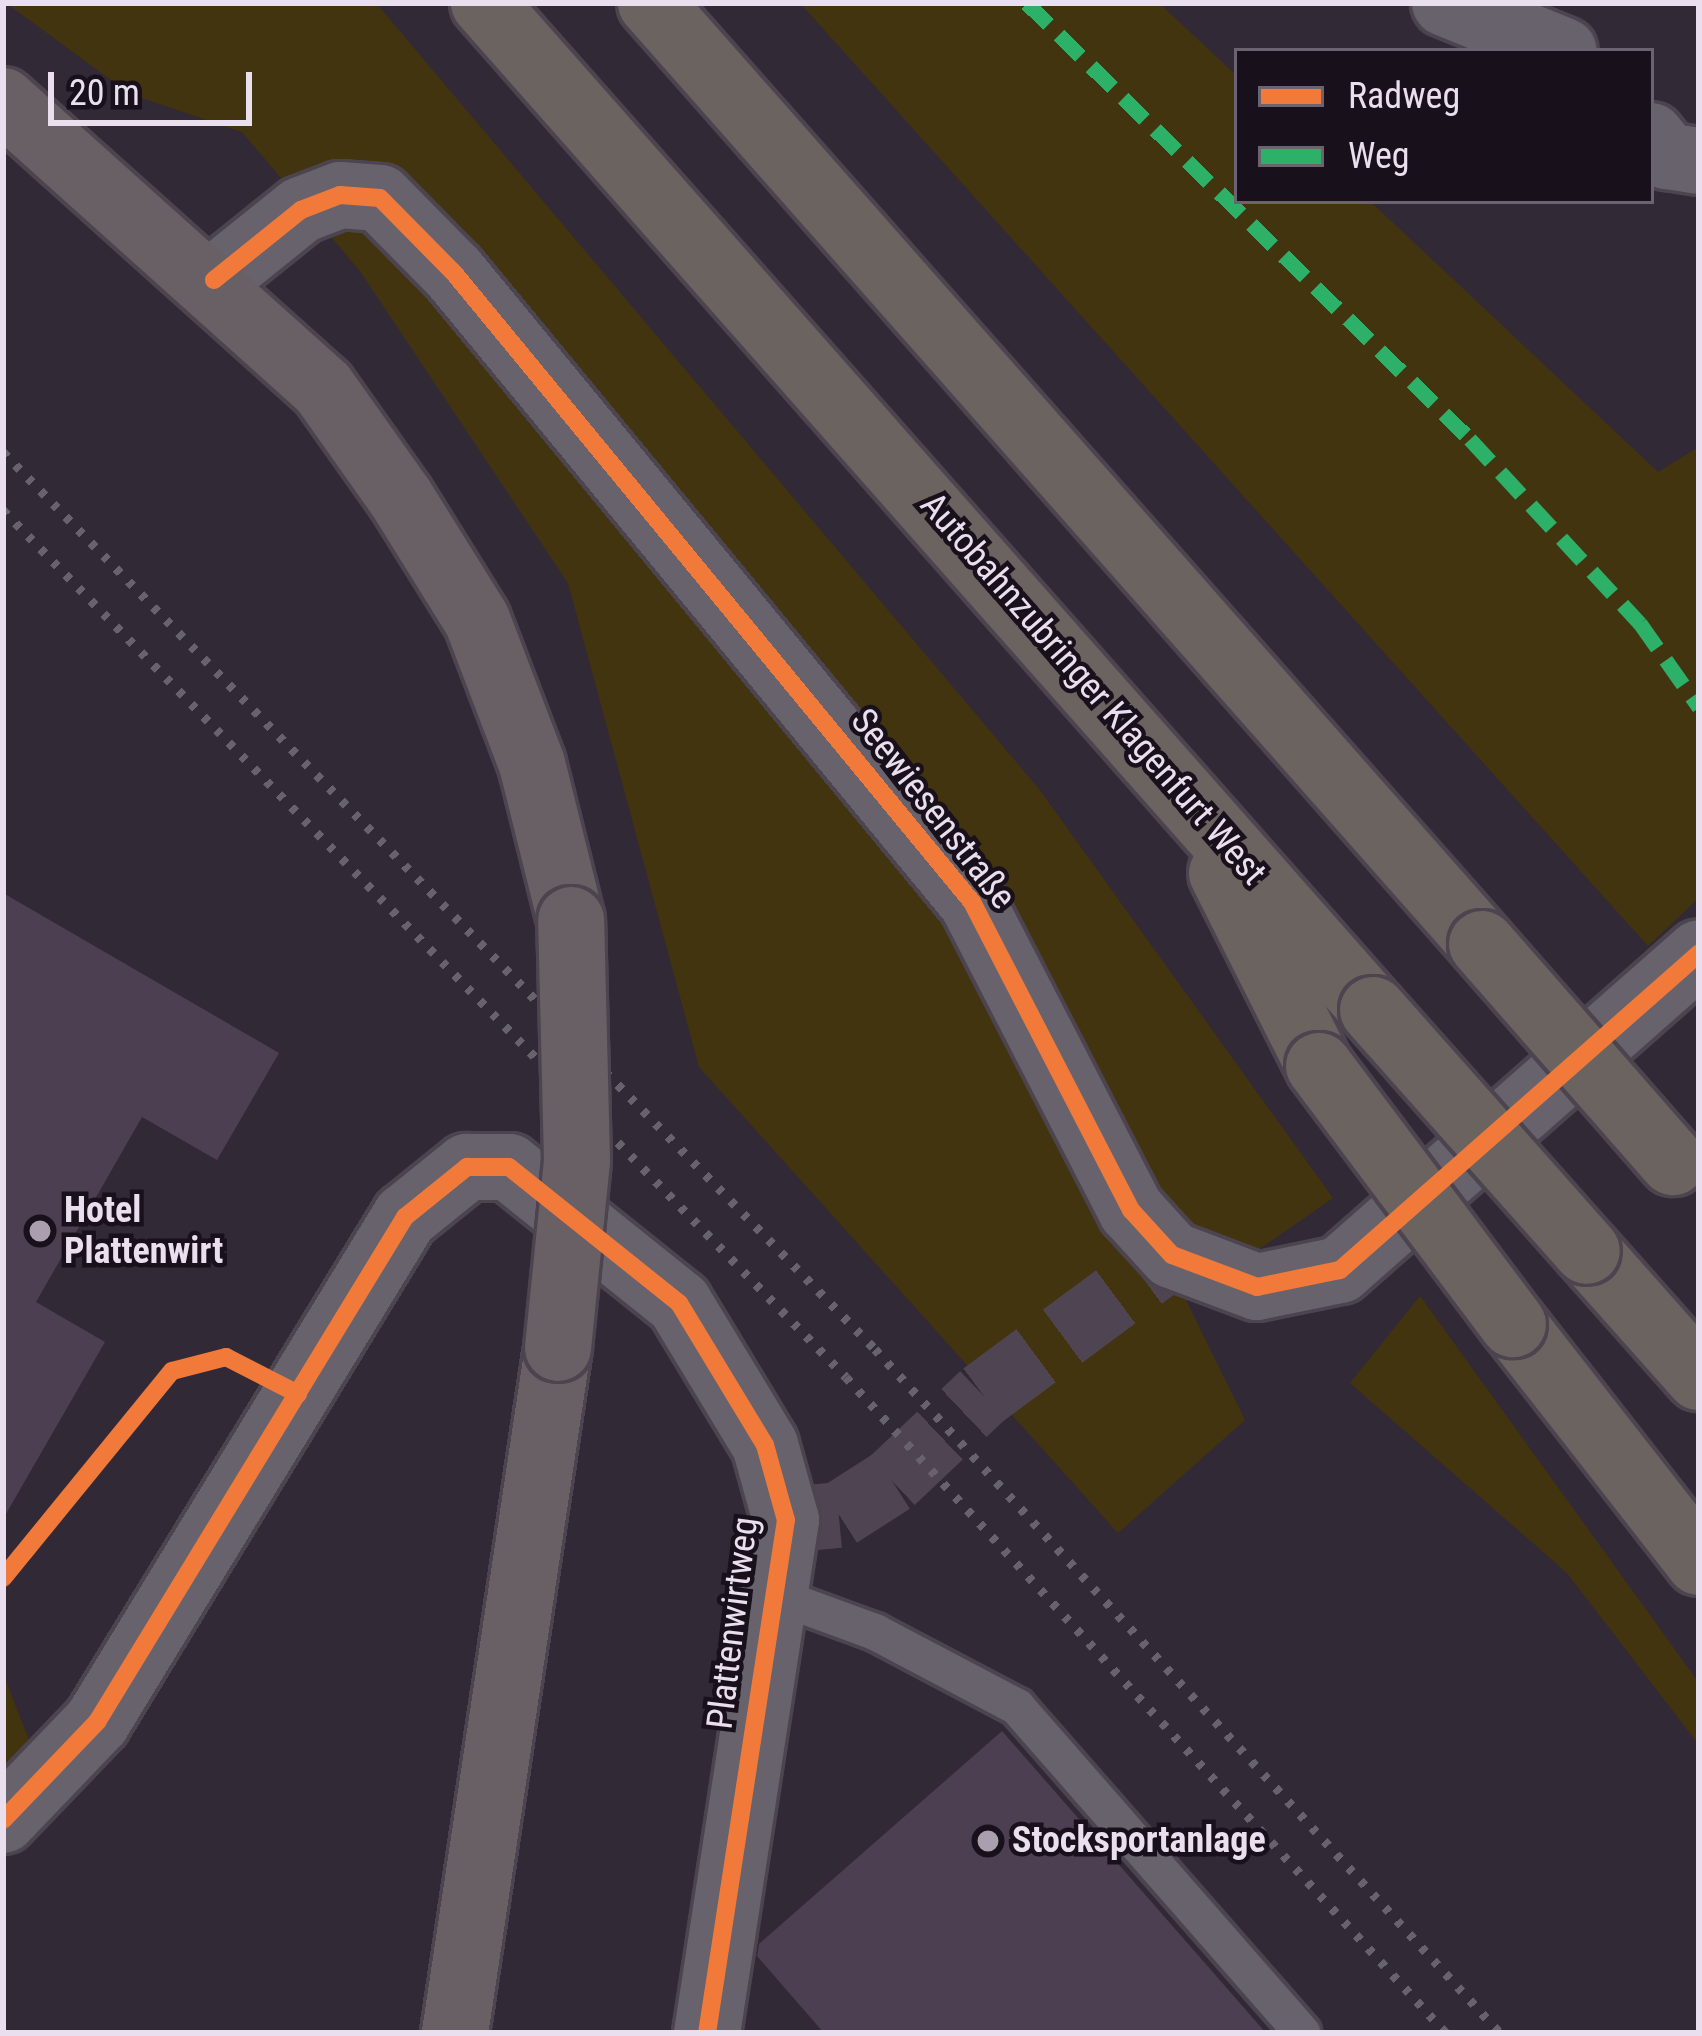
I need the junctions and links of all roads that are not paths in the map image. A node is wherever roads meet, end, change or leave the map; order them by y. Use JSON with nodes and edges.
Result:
{"nodes":[{"id":1,"x":484,"y":3,"type":"edge"},
{"id":2,"x":651,"y":3,"type":"edge"},
{"id":3,"x":1445,"y":3,"type":"edge"},
{"id":4,"x":1557,"y":48,"type":"edge"},
{"id":5,"x":3,"y":101,"type":"edge"},
{"id":6,"x":1654,"y":140,"type":"edge"},
{"id":7,"x":1699,"y":161,"type":"edge"},
{"id":8,"x":214,"y":280,"type":"junction"},
{"id":9,"x":1180,"y":790,"type":"junction"},
{"id":10,"x":1699,"y":953,"type":"edge"},
{"id":11,"x":1686,"y":1177,"type":"edge"},
{"id":12,"x":1699,"y":1377,"type":"edge"},
{"id":13,"x":1699,"y":1562,"type":"edge"},
{"id":14,"x":774,"y":1595,"type":"junction"},
{"id":15,"x":3,"y":1820,"type":"edge"},
{"id":16,"x":470,"y":1906,"type":"junction"},
{"id":17,"x":433,"y":2033,"type":"edge"},
{"id":18,"x":455,"y":2033,"type":"edge"},
{"id":19,"x":706,"y":2033,"type":"edge"},
{"id":20,"x":1302,"y":2033,"type":"edge"}],
"edges":[{"from":1,"to":9,"type":"highway","name":"Autobahnzubringer Klagenfurt West"},
{"from":2,"to":11,"type":"highway","bridge":true},
{"from":3,"to":4,"type":"street"},
{"from":5,"to":8,"type":"main road"},
{"from":6,"to":7,"type":"street"},
{"from":8,"to":10,"type":"street","name":"Seewiesenstraße"},
{"from":8,"to":16,"type":"main road","bridge":true},
{"from":9,"to":12,"type":"highway","name":"Autobahnzubringer Klagenfurt West","bridge":true},
{"from":9,"to":13,"type":"highway","bridge":true},
{"from":14,"to":15,"type":"street","name":"Plattenwirtweg"},
{"from":14,"to":19,"type":"street","name":"Plattenwirtweg"},
{"from":14,"to":20,"type":"lane"},
{"from":16,"to":17,"type":"main road"},
{"from":16,"to":18,"type":"main road"}]}
